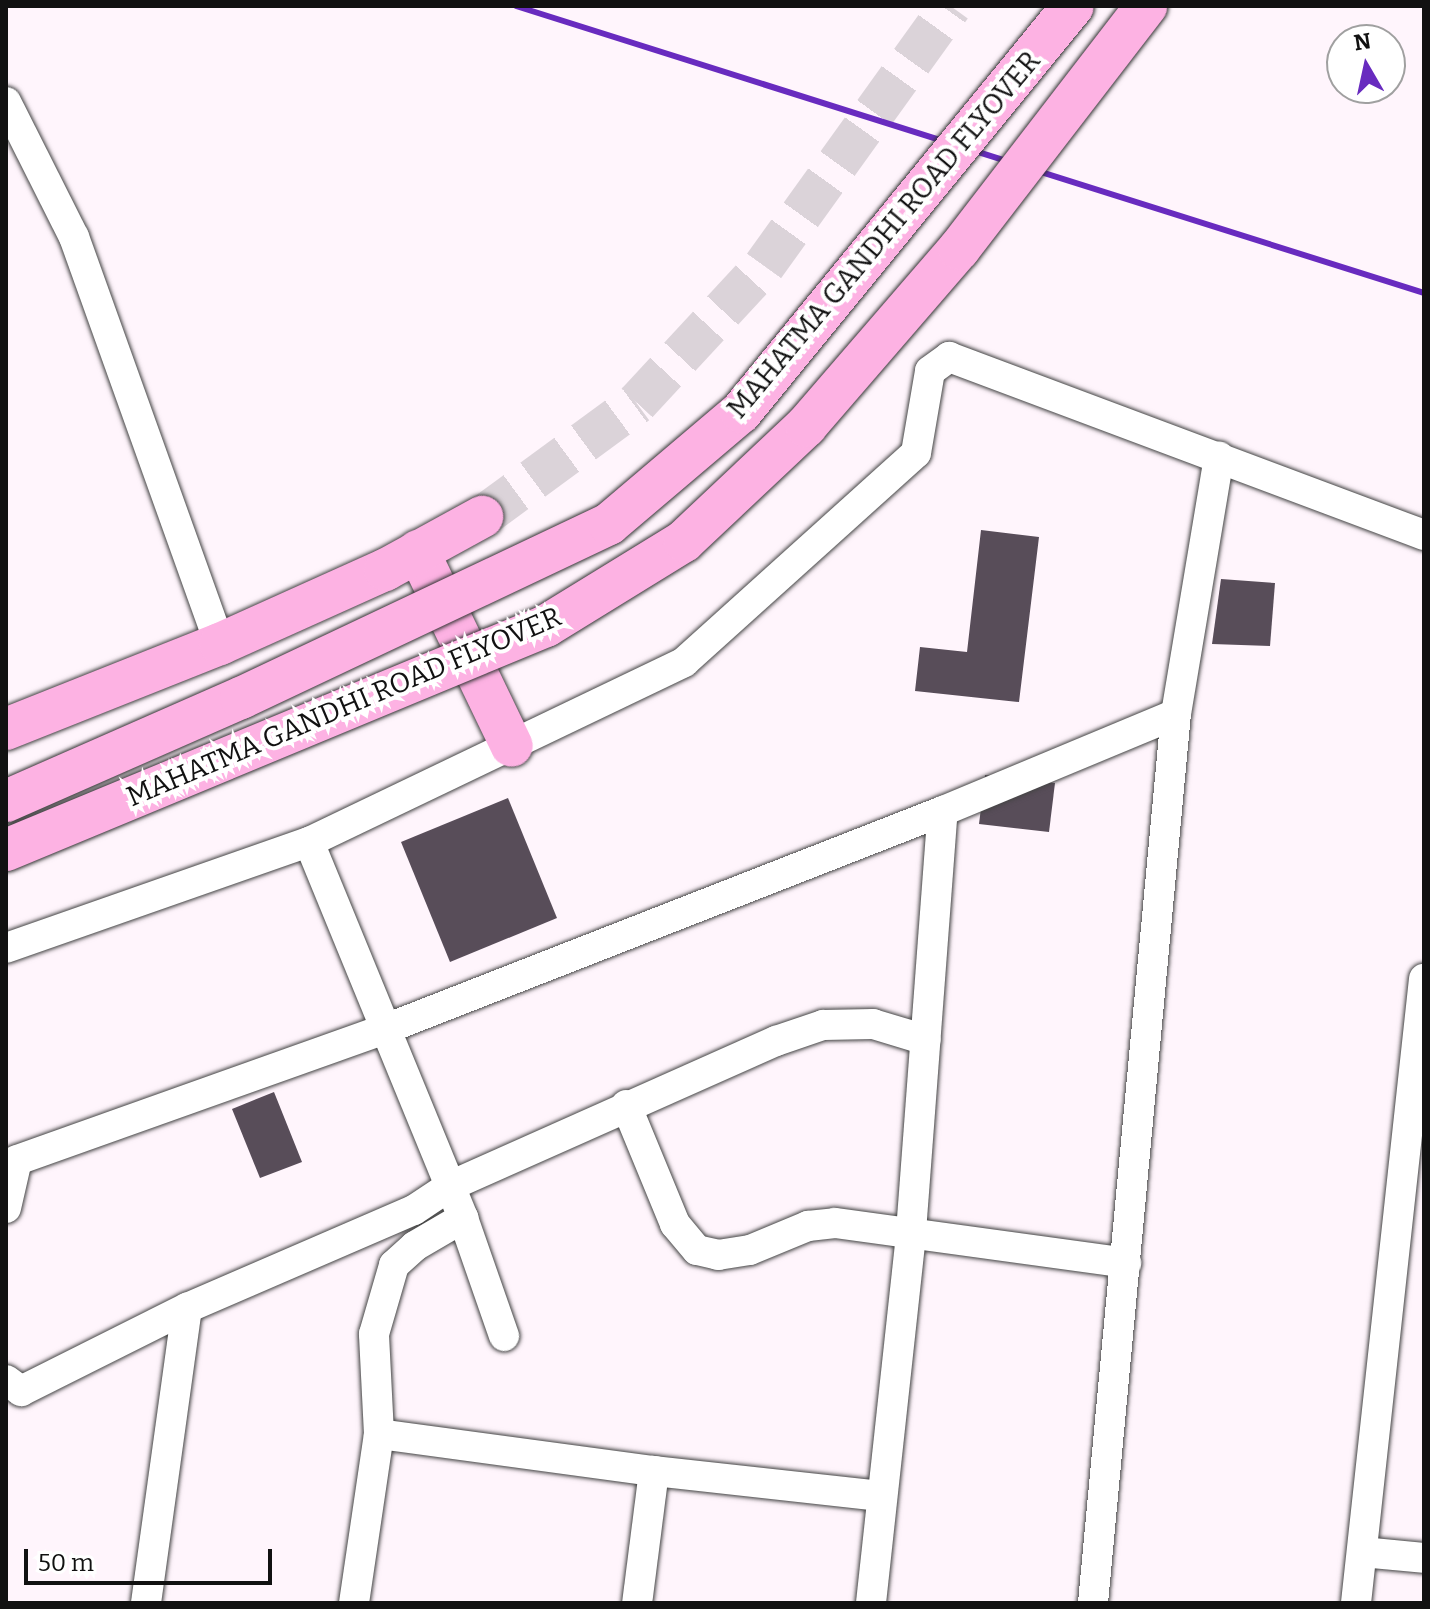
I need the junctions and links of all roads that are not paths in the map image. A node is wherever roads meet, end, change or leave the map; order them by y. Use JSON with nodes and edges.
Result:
{"nodes":[{"id":1,"x":1073,"y":6,"type":"edge"},
{"id":2,"x":1146,"y":6,"type":"edge"},
{"id":3,"x":6,"y":102,"type":"edge"},
{"id":4,"x":1219,"y":457,"type":"junction"},
{"id":5,"x":482,"y":517,"type":"tunnel mouth"},
{"id":6,"x":1424,"y":535,"type":"edge"},
{"id":7,"x":418,"y":551,"type":"junction"},
{"id":8,"x":220,"y":644,"type":"junction"},
{"id":9,"x":1176,"y":714,"type":"junction"},
{"id":10,"x":6,"y":729,"type":"edge"},
{"id":11,"x":512,"y":746,"type":"junction"},
{"id":12,"x":6,"y":801,"type":"edge"},
{"id":13,"x":943,"y":811,"type":"junction"},
{"id":14,"x":309,"y":842,"type":"junction"},
{"id":15,"x":6,"y":850,"type":"edge"},
{"id":16,"x":6,"y":948,"type":"edge"},
{"id":17,"x":1424,"y":979,"type":"edge"},
{"id":18,"x":383,"y":1030,"type":"junction"},
{"id":19,"x":926,"y":1040,"type":"junction"},
{"id":20,"x":626,"y":1105,"type":"junction"},
{"id":21,"x":450,"y":1186,"type":"junction"},
{"id":22,"x":6,"y":1208,"type":"edge"},
{"id":23,"x":463,"y":1218,"type":"junction"},
{"id":24,"x":911,"y":1232,"type":"junction"},
{"id":25,"x":1126,"y":1263,"type":"junction"},
{"id":26,"x":187,"y":1308,"type":"junction"},
{"id":27,"x":504,"y":1336,"type":"dead end"},
{"id":28,"x":6,"y":1380,"type":"edge"},
{"id":29,"x":379,"y":1434,"type":"junction"},
{"id":30,"x":654,"y":1471,"type":"junction"},
{"id":31,"x":882,"y":1496,"type":"junction"},
{"id":32,"x":1362,"y":1552,"type":"junction"},
{"id":33,"x":1424,"y":1558,"type":"edge"},
{"id":34,"x":146,"y":1603,"type":"edge"},
{"id":35,"x":354,"y":1603,"type":"edge"},
{"id":36,"x":637,"y":1603,"type":"edge"},
{"id":37,"x":871,"y":1603,"type":"edge"},
{"id":38,"x":1093,"y":1603,"type":"edge"},
{"id":39,"x":1356,"y":1603,"type":"edge"}],
"edges":[{"from":1,"to":12,"type":"main road","name":"MAHATMA GANDHI ROAD FLYOVER","bridge":true},
{"from":2,"to":15,"type":"main road","name":"MAHATMA GANDHI ROAD FLYOVER","bridge":true},
{"from":3,"to":8,"type":"street"},
{"from":4,"to":6,"type":"street"},
{"from":4,"to":9,"type":"street"},
{"from":4,"to":11,"type":"street"},
{"from":5,"to":7,"type":"main road"},
{"from":7,"to":8,"type":"main road"},
{"from":7,"to":11,"type":"main road"},
{"from":8,"to":10,"type":"main road"},
{"from":9,"to":13,"type":"street"},
{"from":9,"to":25,"type":"street"},
{"from":11,"to":14,"type":"street"},
{"from":13,"to":18,"type":"street"},
{"from":13,"to":19,"type":"street"},
{"from":14,"to":16,"type":"street"},
{"from":14,"to":18,"type":"street"},
{"from":17,"to":32,"type":"street"},
{"from":18,"to":21,"type":"street"},
{"from":18,"to":22,"type":"street"},
{"from":19,"to":20,"type":"street"},
{"from":19,"to":24,"type":"street"},
{"from":20,"to":21,"type":"street"},
{"from":20,"to":24,"type":"street"},
{"from":21,"to":23,"type":"street"},
{"from":21,"to":26,"type":"street"},
{"from":23,"to":27,"type":"street"},
{"from":23,"to":29,"type":"street"},
{"from":24,"to":25,"type":"street"},
{"from":24,"to":31,"type":"street"},
{"from":25,"to":38,"type":"street"},
{"from":26,"to":28,"type":"street"},
{"from":26,"to":34,"type":"street"},
{"from":29,"to":30,"type":"street"},
{"from":29,"to":35,"type":"street"},
{"from":30,"to":31,"type":"street"},
{"from":30,"to":36,"type":"street"},
{"from":31,"to":37,"type":"street"},
{"from":32,"to":33,"type":"street"},
{"from":32,"to":39,"type":"street"}]}
